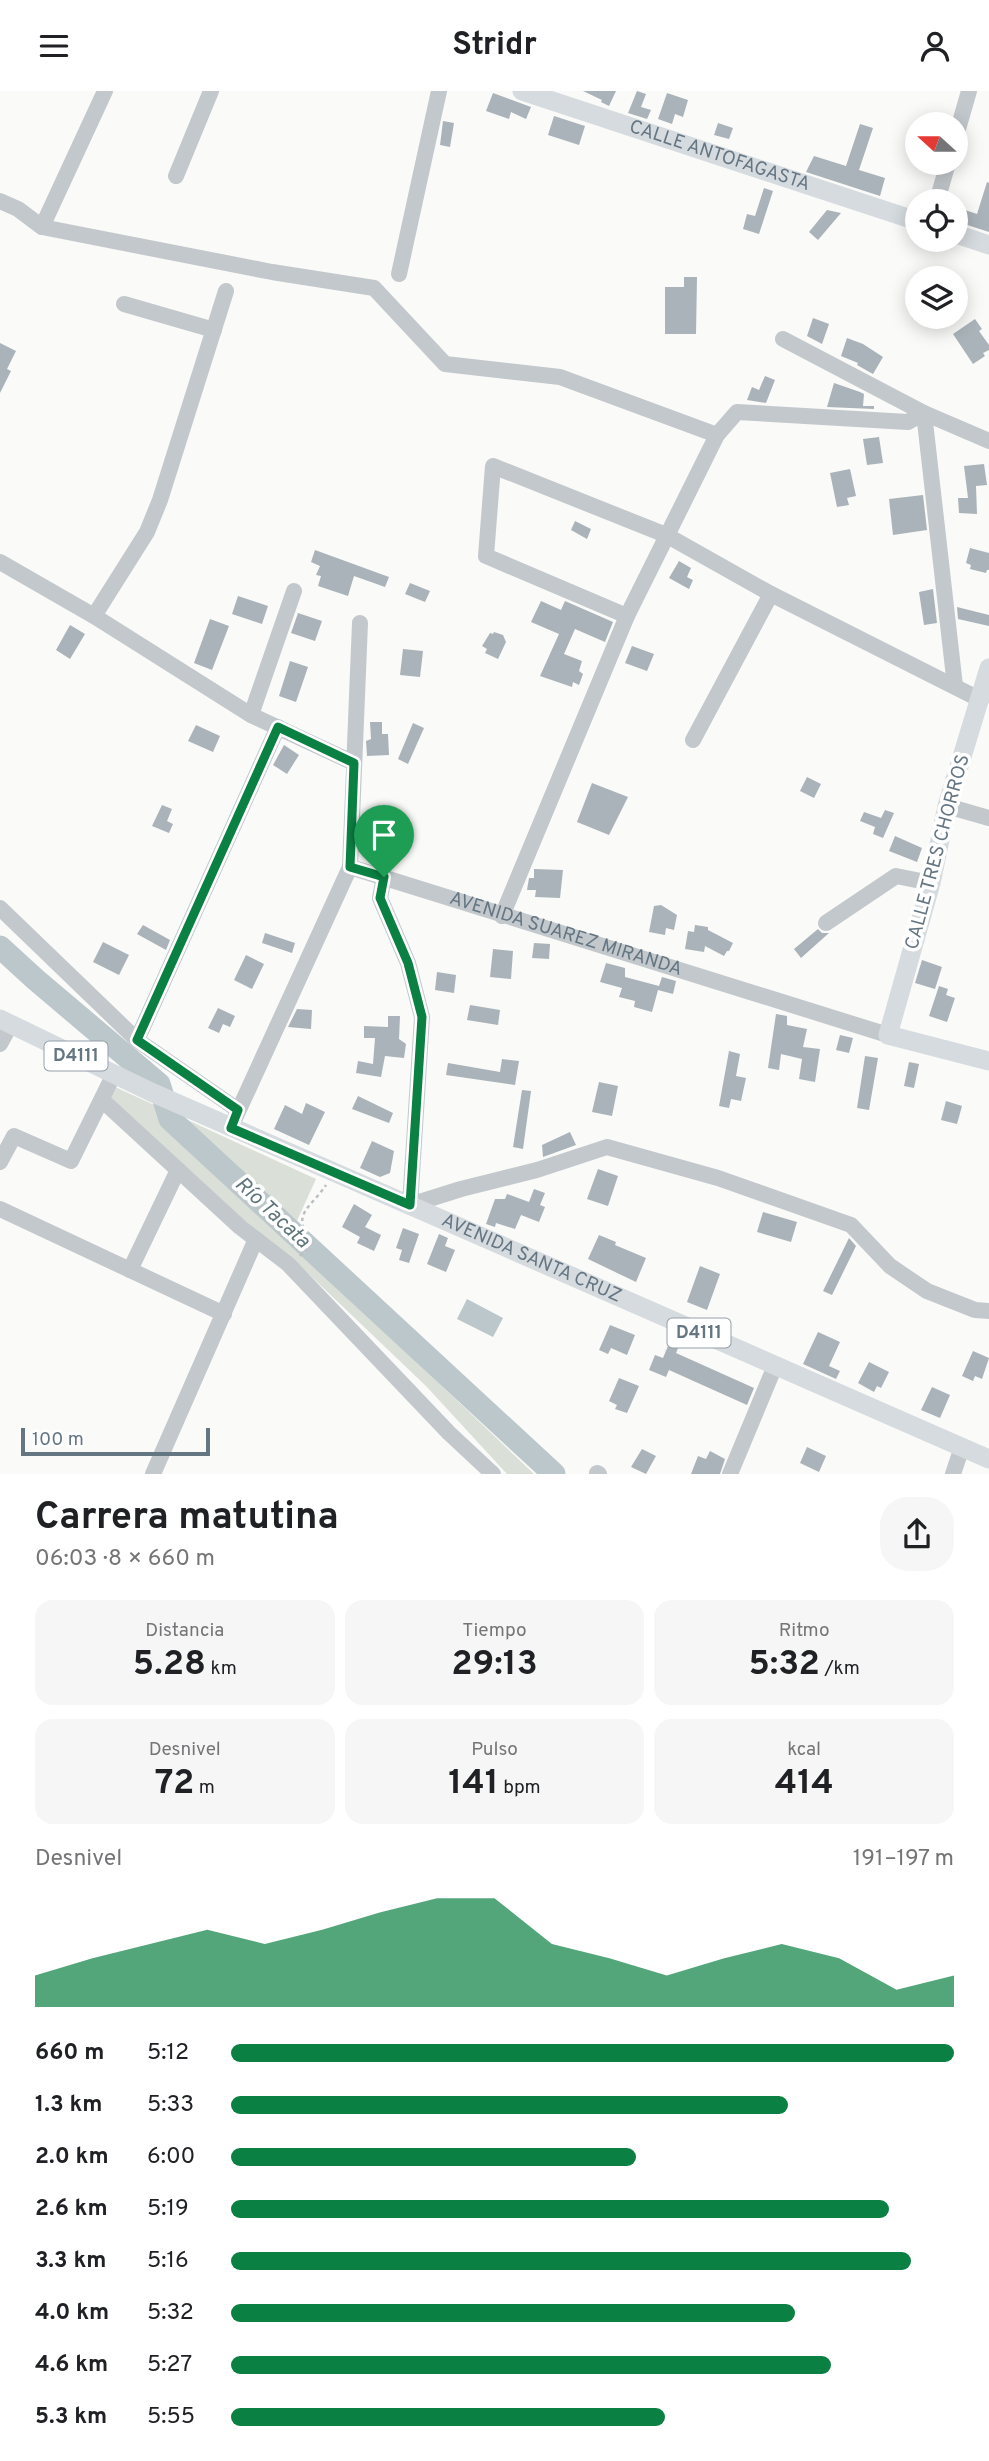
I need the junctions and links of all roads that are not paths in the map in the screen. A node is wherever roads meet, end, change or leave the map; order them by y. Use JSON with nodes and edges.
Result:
{"nodes":[{"id":1,"x":105,"y":91,"type":"edge"},
{"id":2,"x":211,"y":91,"type":"edge"},
{"id":3,"x":439,"y":91,"type":"edge"},
{"id":4,"x":522,"y":91,"type":"edge"},
{"id":5,"x":969,"y":91,"type":"edge"},
{"id":6,"x":963,"y":112,"type":"edge"},
{"id":7,"x":176,"y":176,"type":"dead end"},
{"id":8,"x":0,"y":201,"type":"edge"},
{"id":9,"x":905,"y":217,"type":"edge"},
{"id":10,"x":42,"y":227,"type":"junction"},
{"id":11,"x":968,"y":238,"type":"edge"},
{"id":12,"x":989,"y":246,"type":"edge"},
{"id":13,"x":399,"y":274,"type":"dead end"},
{"id":14,"x":226,"y":291,"type":"dead end"},
{"id":15,"x":124,"y":304,"type":"dead end"},
{"id":16,"x":214,"y":330,"type":"junction"},
{"id":17,"x":783,"y":339,"type":"dead end"},
{"id":18,"x":924,"y":413,"type":"junction"},
{"id":19,"x":717,"y":435,"type":"junction"},
{"id":20,"x":989,"y":441,"type":"edge"},
{"id":21,"x":666,"y":535,"type":"junction"},
{"id":22,"x":0,"y":562,"type":"edge"},
{"id":23,"x":294,"y":591,"type":"dead end"},
{"id":24,"x":771,"y":594,"type":"junction"},
{"id":25,"x":94,"y":616,"type":"junction"},
{"id":26,"x":627,"y":616,"type":"junction"},
{"id":27,"x":360,"y":623,"type":"dead end"},
{"id":28,"x":989,"y":668,"type":"edge"},
{"id":29,"x":956,"y":686,"type":"junction"},
{"id":30,"x":981,"y":700,"type":"junction"},
{"id":31,"x":251,"y":715,"type":"junction"},
{"id":32,"x":278,"y":727,"type":"junction"},
{"id":33,"x":692,"y":740,"type":"dead end"},
{"id":34,"x":354,"y":763,"type":"junction"},
{"id":35,"x":947,"y":806,"type":"junction"},
{"id":36,"x":989,"y":818,"type":"edge"},
{"id":37,"x":350,"y":867,"type":"junction"},
{"id":38,"x":384,"y":877,"type":"junction"},
{"id":39,"x":930,"y":883,"type":"junction"},
{"id":40,"x":0,"y":908,"type":"edge"},
{"id":41,"x":502,"y":916,"type":"junction"},
{"id":42,"x":826,"y":923,"type":"dead end"},
{"id":43,"x":6,"y":1022,"type":"edge"},
{"id":44,"x":888,"y":1035,"type":"junction"},
{"id":45,"x":137,"y":1040,"type":"junction"},
{"id":46,"x":0,"y":1044,"type":"edge"},
{"id":47,"x":989,"y":1061,"type":"edge"},
{"id":48,"x":114,"y":1074,"type":"junction"},
{"id":49,"x":102,"y":1100,"type":"junction"},
{"id":50,"x":234,"y":1119,"type":"junction"},
{"id":51,"x":0,"y":1162,"type":"edge"},
{"id":52,"x":178,"y":1170,"type":"junction"},
{"id":53,"x":410,"y":1205,"type":"junction"},
{"id":54,"x":0,"y":1209,"type":"edge"},
{"id":55,"x":256,"y":1239,"type":"junction"},
{"id":56,"x":130,"y":1270,"type":"junction"},
{"id":57,"x":989,"y":1311,"type":"edge"},
{"id":58,"x":223,"y":1314,"type":"junction"},
{"id":59,"x":775,"y":1366,"type":"junction"},
{"id":60,"x":962,"y":1447,"type":"junction"},
{"id":61,"x":989,"y":1459,"type":"edge"},
{"id":62,"x":153,"y":1474,"type":"edge"},
{"id":63,"x":493,"y":1474,"type":"edge"},
{"id":64,"x":730,"y":1474,"type":"edge"},
{"id":65,"x":953,"y":1474,"type":"edge"}],
"edges":[{"from":1,"to":10,"type":"street"},
{"from":2,"to":7,"type":"street"},
{"from":3,"to":13,"type":"street"},
{"from":4,"to":9,"type":"main road","name":"CALLE ANTOFAGASTA"},
{"from":5,"to":6,"type":"street"},
{"from":8,"to":10,"type":"street"},
{"from":10,"to":19,"type":"street"},
{"from":11,"to":12,"type":"main road"},
{"from":14,"to":16,"type":"street"},
{"from":15,"to":16,"type":"street"},
{"from":16,"to":25,"type":"street"},
{"from":17,"to":18,"type":"street"},
{"from":18,"to":19,"type":"street"},
{"from":18,"to":20,"type":"street"},
{"from":18,"to":29,"type":"street"},
{"from":19,"to":21,"type":"street"},
{"from":21,"to":24,"type":"street"},
{"from":21,"to":26,"type":"street"},
{"from":21,"to":26,"type":"street"},
{"from":22,"to":25,"type":"street"},
{"from":23,"to":31,"type":"street"},
{"from":24,"to":29,"type":"street"},
{"from":24,"to":33,"type":"street"},
{"from":25,"to":31,"type":"street"},
{"from":26,"to":41,"type":"street"},
{"from":27,"to":34,"type":"street"},
{"from":28,"to":30,"type":"main road","name":"CALLE TRES CHORROS"},
{"from":29,"to":30,"type":"street"},
{"from":30,"to":35,"type":"main road","name":"CALLE TRES CHORROS"},
{"from":31,"to":32,"type":"street"},
{"from":32,"to":34,"type":"street"},
{"from":32,"to":45,"type":"street"},
{"from":34,"to":37,"type":"street"},
{"from":35,"to":36,"type":"street"},
{"from":35,"to":39,"type":"main road","name":"CALLE TRES CHORROS"},
{"from":37,"to":38,"type":"street","name":"AVENIDA SUAREZ MIRANDA"},
{"from":37,"to":50,"type":"street"},
{"from":38,"to":41,"type":"street","name":"AVENIDA SUAREZ MIRANDA"},
{"from":38,"to":53,"type":"street"},
{"from":39,"to":42,"type":"street"},
{"from":39,"to":44,"type":"main road","name":"CALLE TRES CHORROS"},
{"from":40,"to":45,"type":"street"},
{"from":41,"to":44,"type":"street","name":"AVENIDA SUAREZ MIRANDA"},
{"from":43,"to":46,"type":"street"},
{"from":43,"to":48,"type":"main road","name":"AVENIDA SANTA CRUZ","number":"D4111"},
{"from":44,"to":47,"type":"main road","name":"AVENIDA SUAREZ MIRANDA"},
{"from":45,"to":50,"type":"street"},
{"from":48,"to":49,"type":"street"},
{"from":48,"to":50,"type":"main road","name":"AVENIDA SANTA CRUZ","number":"D4111"},
{"from":49,"to":51,"type":"street"},
{"from":49,"to":52,"type":"street"},
{"from":50,"to":53,"type":"main road","name":"AVENIDA SANTA CRUZ","number":"D4111"},
{"from":52,"to":55,"type":"street"},
{"from":52,"to":56,"type":"street"},
{"from":53,"to":57,"type":"street"},
{"from":53,"to":59,"type":"main road","name":"AVENIDA SANTA CRUZ","number":"D4111"},
{"from":54,"to":56,"type":"street"},
{"from":55,"to":58,"type":"street"},
{"from":55,"to":63,"type":"street"},
{"from":56,"to":58,"type":"street"},
{"from":58,"to":62,"type":"street"},
{"from":59,"to":60,"type":"main road","name":"AVENIDA SANTA CRUZ","number":"D4111"},
{"from":59,"to":64,"type":"street"},
{"from":60,"to":61,"type":"main road","name":"AVENIDA SANTA CRUZ","number":"D4111"},
{"from":60,"to":65,"type":"street"}]}
